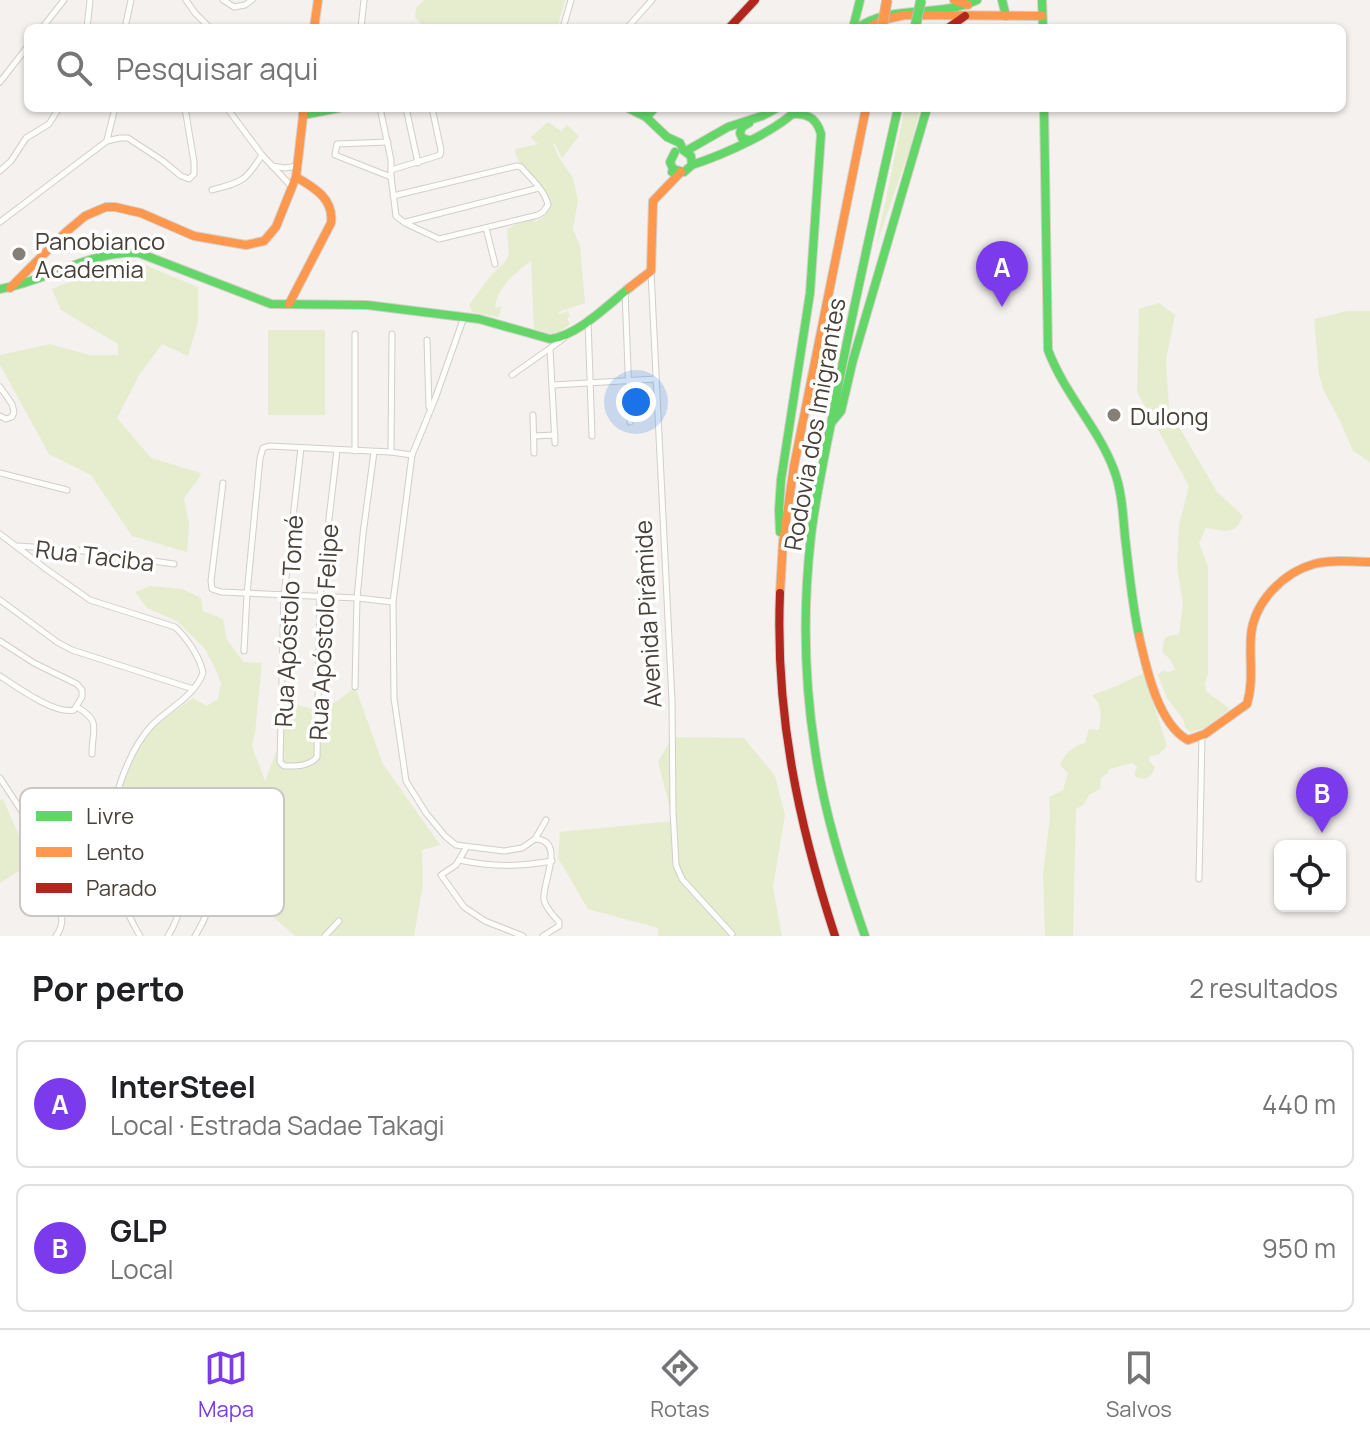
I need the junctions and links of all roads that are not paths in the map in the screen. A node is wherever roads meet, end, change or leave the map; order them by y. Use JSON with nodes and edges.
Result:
{"nodes":[{"id":1,"x":64,"y":0,"type":"edge"},
{"id":2,"x":90,"y":0,"type":"edge"},
{"id":3,"x":131,"y":0,"type":"edge"},
{"id":4,"x":186,"y":0,"type":"edge"},
{"id":5,"x":223,"y":0,"type":"edge"},
{"id":6,"x":252,"y":0,"type":"edge"},
{"id":7,"x":318,"y":0,"type":"edge"},
{"id":8,"x":364,"y":0,"type":"edge"},
{"id":9,"x":571,"y":0,"type":"edge"},
{"id":10,"x":652,"y":0,"type":"edge"},
{"id":11,"x":755,"y":0,"type":"edge"},
{"id":12,"x":860,"y":0,"type":"edge"},
{"id":13,"x":887,"y":0,"type":"edge"},
{"id":14,"x":921,"y":0,"type":"edge"},
{"id":15,"x":954,"y":0,"type":"edge"},
{"id":16,"x":1002,"y":0,"type":"edge"},
{"id":17,"x":1042,"y":0,"type":"edge"},
{"id":18,"x":970,"y":7,"type":"edge"},
{"id":19,"x":1006,"y":16,"type":"junction"},
{"id":20,"x":1042,"y":16,"type":"junction"},
{"id":21,"x":45,"y":24,"type":"edge"},
{"id":22,"x":87,"y":24,"type":"edge"},
{"id":23,"x":126,"y":24,"type":"edge"},
{"id":24,"x":206,"y":24,"type":"edge"},
{"id":25,"x":315,"y":24,"type":"edge"},
{"id":26,"x":361,"y":24,"type":"edge"},
{"id":27,"x":564,"y":24,"type":"edge"},
{"id":28,"x":631,"y":24,"type":"edge"},
{"id":29,"x":733,"y":24,"type":"edge"},
{"id":30,"x":856,"y":24,"type":"edge"},
{"id":31,"x":860,"y":24,"type":"edge"},
{"id":32,"x":874,"y":24,"type":"edge"},
{"id":33,"x":883,"y":24,"type":"edge"},
{"id":34,"x":916,"y":24,"type":"edge"},
{"id":35,"x":952,"y":24,"type":"edge"},
{"id":36,"x":1043,"y":24,"type":"edge"},
{"id":37,"x":24,"y":51,"type":"edge"},
{"id":38,"x":0,"y":82,"type":"edge"},
{"id":39,"x":56,"y":112,"type":"edge"},
{"id":40,"x":114,"y":112,"type":"edge"},
{"id":41,"x":118,"y":112,"type":"edge"},
{"id":42,"x":186,"y":112,"type":"edge"},
{"id":43,"x":230,"y":112,"type":"edge"},
{"id":44,"x":304,"y":112,"type":"edge"},
{"id":45,"x":381,"y":112,"type":"edge"},
{"id":46,"x":407,"y":112,"type":"edge"},
{"id":47,"x":433,"y":112,"type":"edge"},
{"id":48,"x":636,"y":112,"type":"edge"},
{"id":49,"x":651,"y":112,"type":"edge"},
{"id":50,"x":769,"y":112,"type":"edge"},
{"id":51,"x":772,"y":112,"type":"edge"},
{"id":52,"x":794,"y":112,"type":"edge"},
{"id":53,"x":800,"y":112,"type":"edge"},
{"id":54,"x":865,"y":112,"type":"edge"},
{"id":55,"x":897,"y":112,"type":"edge"},
{"id":56,"x":926,"y":112,"type":"edge"},
{"id":57,"x":1044,"y":112,"type":"edge"},
{"id":58,"x":114,"y":116,"type":"junction"},
{"id":59,"x":646,"y":117,"type":"junction"},
{"id":60,"x":755,"y":138,"type":"junction"},
{"id":61,"x":107,"y":141,"type":"junction"},
{"id":62,"x":388,"y":142,"type":"junction"},
{"id":63,"x":681,"y":151,"type":"junction"},
{"id":64,"x":262,"y":155,"type":"junction"},
{"id":65,"x":418,"y":163,"type":"junction"},
{"id":66,"x":692,"y":165,"type":"junction"},
{"id":67,"x":271,"y":166,"type":"junction"},
{"id":68,"x":677,"y":170,"type":"junction"},
{"id":69,"x":0,"y":171,"type":"edge"},
{"id":70,"x":296,"y":171,"type":"junction"},
{"id":71,"x":391,"y":174,"type":"junction"},
{"id":72,"x":292,"y":187,"type":"junction"},
{"id":73,"x":539,"y":188,"type":"junction"},
{"id":74,"x":212,"y":190,"type":"dead end"},
{"id":75,"x":393,"y":196,"type":"junction"},
{"id":76,"x":0,"y":222,"type":"edge"},
{"id":77,"x":405,"y":223,"type":"junction"},
{"id":78,"x":486,"y":228,"type":"junction"},
{"id":79,"x":495,"y":264,"type":"dead end"},
{"id":80,"x":29,"y":269,"type":"junction"},
{"id":81,"x":651,"y":271,"type":"junction"},
{"id":82,"x":39,"y":280,"type":"junction"},
{"id":83,"x":3,"y":290,"type":"edge"},
{"id":84,"x":625,"y":290,"type":"junction"},
{"id":85,"x":289,"y":304,"type":"junction"},
{"id":86,"x":464,"y":317,"type":"junction"},
{"id":87,"x":588,"y":319,"type":"junction"},
{"id":88,"x":355,"y":334,"type":"dead end"},
{"id":89,"x":392,"y":334,"type":"dead end"},
{"id":90,"x":568,"y":335,"type":"junction"},
{"id":91,"x":542,"y":337,"type":"junction"},
{"id":92,"x":427,"y":340,"type":"dead end"},
{"id":93,"x":550,"y":349,"type":"junction"},
{"id":94,"x":540,"y":355,"type":"junction"},
{"id":95,"x":512,"y":375,"type":"dead end"},
{"id":96,"x":656,"y":379,"type":"junction"},
{"id":97,"x":628,"y":381,"type":"junction"},
{"id":98,"x":591,"y":383,"type":"junction"},
{"id":99,"x":553,"y":385,"type":"junction"},
{"id":100,"x":0,"y":387,"type":"edge"},
{"id":101,"x":429,"y":412,"type":"junction"},
{"id":102,"x":533,"y":415,"type":"dead end"},
{"id":103,"x":0,"y":416,"type":"edge"},
{"id":104,"x":630,"y":422,"type":"dead end"},
{"id":105,"x":830,"y":424,"type":"junction"},
{"id":106,"x":555,"y":435,"type":"junction"},
{"id":107,"x":534,"y":436,"type":"junction"},
{"id":108,"x":592,"y":436,"type":"dead end"},
{"id":109,"x":555,"y":443,"type":"dead end"},
{"id":110,"x":301,"y":448,"type":"junction"},
{"id":111,"x":337,"y":450,"type":"junction"},
{"id":112,"x":355,"y":451,"type":"junction"},
{"id":113,"x":374,"y":452,"type":"junction"},
{"id":114,"x":391,"y":452,"type":"junction"},
{"id":115,"x":534,"y":453,"type":"dead end"},
{"id":116,"x":412,"y":455,"type":"junction"},
{"id":117,"x":0,"y":473,"type":"edge"},
{"id":118,"x":223,"y":483,"type":"dead end"},
{"id":119,"x":67,"y":490,"type":"dead end"},
{"id":120,"x":0,"y":534,"type":"edge"},
{"id":121,"x":17,"y":546,"type":"junction"},
{"id":122,"x":782,"y":546,"type":"junction"},
{"id":123,"x":1370,"y":562,"type":"edge"},
{"id":124,"x":174,"y":564,"type":"dead end"},
{"id":125,"x":247,"y":594,"type":"junction"},
{"id":126,"x":284,"y":596,"type":"junction"},
{"id":127,"x":320,"y":597,"type":"junction"},
{"id":128,"x":357,"y":598,"type":"junction"},
{"id":129,"x":0,"y":600,"type":"edge"},
{"id":130,"x":393,"y":602,"type":"junction"},
{"id":131,"x":0,"y":641,"type":"edge"},
{"id":132,"x":244,"y":651,"type":"dead end"},
{"id":133,"x":0,"y":676,"type":"edge"},
{"id":134,"x":355,"y":687,"type":"dead end"},
{"id":135,"x":193,"y":689,"type":"junction"},
{"id":136,"x":77,"y":707,"type":"junction"},
{"id":137,"x":1202,"y":736,"type":"junction"},
{"id":138,"x":92,"y":754,"type":"dead end"},
{"id":139,"x":310,"y":763,"type":"joint"},
{"id":140,"x":0,"y":778,"type":"edge"},
{"id":141,"x":118,"y":788,"type":"edge"},
{"id":142,"x":20,"y":808,"type":"edge"},
{"id":143,"x":546,"y":820,"type":"dead end"},
{"id":144,"x":535,"y":839,"type":"junction"},
{"id":145,"x":466,"y":848,"type":"junction"},
{"id":146,"x":459,"y":860,"type":"junction"},
{"id":147,"x":552,"y":861,"type":"junction"},
{"id":148,"x":1199,"y":879,"type":"dead end"},
{"id":149,"x":62,"y":916,"type":"edge"},
{"id":150,"x":130,"y":916,"type":"edge"},
{"id":151,"x":177,"y":916,"type":"edge"},
{"id":152,"x":205,"y":916,"type":"edge"},
{"id":153,"x":339,"y":921,"type":"dead end"},
{"id":154,"x":732,"y":934,"type":"dead end"},
{"id":155,"x":56,"y":936,"type":"edge"},
{"id":156,"x":140,"y":936,"type":"edge"},
{"id":157,"x":168,"y":936,"type":"edge"},
{"id":158,"x":195,"y":936,"type":"edge"},
{"id":159,"x":325,"y":936,"type":"edge"},
{"id":160,"x":523,"y":936,"type":"edge"},
{"id":161,"x":543,"y":936,"type":"edge"},
{"id":162,"x":835,"y":936,"type":"edge"},
{"id":163,"x":865,"y":936,"type":"edge"}],
"edges":[{"from":1,"to":21,"type":"street"},
{"from":2,"to":22,"type":"street"},
{"from":3,"to":23,"type":"street"},
{"from":4,"to":24,"type":"street"},
{"from":5,"to":6,"type":"street"},
{"from":7,"to":25,"type":"main road"},
{"from":8,"to":26,"type":"street"},
{"from":9,"to":27,"type":"street"},
{"from":10,"to":28,"type":"street"},
{"from":11,"to":29,"type":"main road"},
{"from":12,"to":30,"type":"main road"},
{"from":13,"to":33,"type":"main road","bridge":true},
{"from":14,"to":34,"type":"main road","bridge":true},
{"from":15,"to":18,"type":"main road"},
{"from":16,"to":19,"type":"main road"},
{"from":17,"to":20,"type":"main road"},
{"from":18,"to":19,"type":"main road"},
{"from":18,"to":31,"type":"main road"},
{"from":18,"to":32,"type":"main road"},
{"from":18,"to":35,"type":"main road"},
{"from":19,"to":20,"type":"main road"},
{"from":20,"to":36,"type":"main road"},
{"from":37,"to":38,"type":"street"},
{"from":39,"to":69,"type":"street"},
{"from":40,"to":58,"type":"street"},
{"from":41,"to":58,"type":"street"},
{"from":42,"to":61,"type":"street"},
{"from":43,"to":64,"type":"street"},
{"from":44,"to":70,"type":"main road"},
{"from":45,"to":62,"type":"street"},
{"from":46,"to":65,"type":"street"},
{"from":47,"to":65,"type":"street"},
{"from":48,"to":59,"type":"main road"},
{"from":49,"to":59,"type":"main road"},
{"from":50,"to":63,"type":"main road"},
{"from":51,"to":60,"type":"main road"},
{"from":52,"to":60,"type":"main road"},
{"from":53,"to":122,"type":"main road"},
{"from":54,"to":122,"type":"main road","name":"Rodovia dos Imigrantes"},
{"from":55,"to":105,"type":"main road","name":"Rodovia dos Imigrantes"},
{"from":56,"to":105,"type":"main road"},
{"from":57,"to":137,"type":"main road"},
{"from":58,"to":61,"type":"street"},
{"from":59,"to":63,"type":"main road"},
{"from":60,"to":66,"type":"main road"},
{"from":61,"to":76,"type":"street"},
{"from":62,"to":71,"type":"street"},
{"from":62,"to":71,"type":"street"},
{"from":63,"to":66,"type":"main road"},
{"from":63,"to":68,"type":"main road"},
{"from":64,"to":67,"type":"street"},
{"from":64,"to":74,"type":"street"},
{"from":65,"to":71,"type":"street"},
{"from":66,"to":68,"type":"main road"},
{"from":67,"to":70,"type":"street"},
{"from":67,"to":72,"type":"street"},
{"from":68,"to":81,"type":"main road"},
{"from":70,"to":72,"type":"main road"},
{"from":70,"to":85,"type":"main road"},
{"from":71,"to":75,"type":"street"},
{"from":72,"to":80,"type":"main road"},
{"from":73,"to":75,"type":"street"},
{"from":73,"to":77,"type":"street"},
{"from":73,"to":78,"type":"street"},
{"from":75,"to":77,"type":"street"},
{"from":77,"to":78,"type":"street"},
{"from":78,"to":79,"type":"street"},
{"from":80,"to":82,"type":"main road"},
{"from":80,"to":83,"type":"main road"},
{"from":81,"to":84,"type":"main road"},
{"from":81,"to":96,"type":"street","name":"Avenida Pirâmide"},
{"from":82,"to":83,"type":"main road"},
{"from":82,"to":85,"type":"main road"},
{"from":84,"to":87,"type":"main road"},
{"from":84,"to":97,"type":"street"},
{"from":85,"to":86,"type":"main road"},
{"from":86,"to":91,"type":"main road"},
{"from":86,"to":101,"type":"street"},
{"from":87,"to":90,"type":"main road"},
{"from":87,"to":98,"type":"street"},
{"from":88,"to":112,"type":"street"},
{"from":89,"to":114,"type":"street"},
{"from":90,"to":91,"type":"main road"},
{"from":90,"to":93,"type":"street"},
{"from":91,"to":94,"type":"street"},
{"from":92,"to":101,"type":"street"},
{"from":93,"to":94,"type":"street"},
{"from":93,"to":99,"type":"street"},
{"from":94,"to":95,"type":"street"},
{"from":96,"to":97,"type":"street"},
{"from":96,"to":154,"type":"street","name":"Avenida Pirâmide"},
{"from":97,"to":98,"type":"street"},
{"from":97,"to":104,"type":"street"},
{"from":98,"to":99,"type":"street"},
{"from":98,"to":108,"type":"street"},
{"from":99,"to":106,"type":"street"},
{"from":100,"to":103,"type":"street"},
{"from":101,"to":116,"type":"street"},
{"from":102,"to":107,"type":"street"},
{"from":105,"to":163,"type":"main road","name":"Rodovia dos Imigrantes"},
{"from":106,"to":107,"type":"street"},
{"from":106,"to":109,"type":"street"},
{"from":107,"to":115,"type":"street"},
{"from":110,"to":111,"type":"street"},
{"from":110,"to":125,"type":"street"},
{"from":110,"to":126,"type":"street","name":"Rua Apóstolo Tomé"},
{"from":111,"to":112,"type":"street"},
{"from":111,"to":127,"type":"street","name":"Rua Apóstolo Felipe"},
{"from":112,"to":113,"type":"street"},
{"from":113,"to":114,"type":"street"},
{"from":113,"to":128,"type":"street"},
{"from":114,"to":116,"type":"street"},
{"from":116,"to":130,"type":"street"},
{"from":117,"to":119,"type":"street"},
{"from":118,"to":125,"type":"street"},
{"from":120,"to":121,"type":"street"},
{"from":121,"to":124,"type":"street","name":"Rua Taciba"},
{"from":121,"to":135,"type":"street"},
{"from":122,"to":162,"type":"main road","name":"Rodovia dos Imigrantes"},
{"from":123,"to":137,"type":"main road"},
{"from":125,"to":126,"type":"street"},
{"from":125,"to":132,"type":"street"},
{"from":126,"to":127,"type":"street"},
{"from":126,"to":139,"type":"street","name":"Rua Apóstolo Tomé"},
{"from":127,"to":128,"type":"street"},
{"from":127,"to":139,"type":"street","name":"Rua Apóstolo Felipe"},
{"from":128,"to":130,"type":"street"},
{"from":128,"to":134,"type":"street"},
{"from":129,"to":135,"type":"street"},
{"from":130,"to":145,"type":"street"},
{"from":131,"to":136,"type":"street"},
{"from":133,"to":136,"type":"street"},
{"from":135,"to":141,"type":"street"},
{"from":136,"to":138,"type":"street"},
{"from":137,"to":148,"type":"street"},
{"from":140,"to":142,"type":"street"},
{"from":143,"to":144,"type":"street"},
{"from":144,"to":145,"type":"street"},
{"from":144,"to":147,"type":"street"},
{"from":145,"to":146,"type":"street"},
{"from":146,"to":147,"type":"street"},
{"from":146,"to":160,"type":"street"},
{"from":147,"to":161,"type":"street"},
{"from":149,"to":155,"type":"street"},
{"from":150,"to":156,"type":"street"},
{"from":151,"to":157,"type":"street"},
{"from":152,"to":158,"type":"street"},
{"from":153,"to":159,"type":"street"}]}
